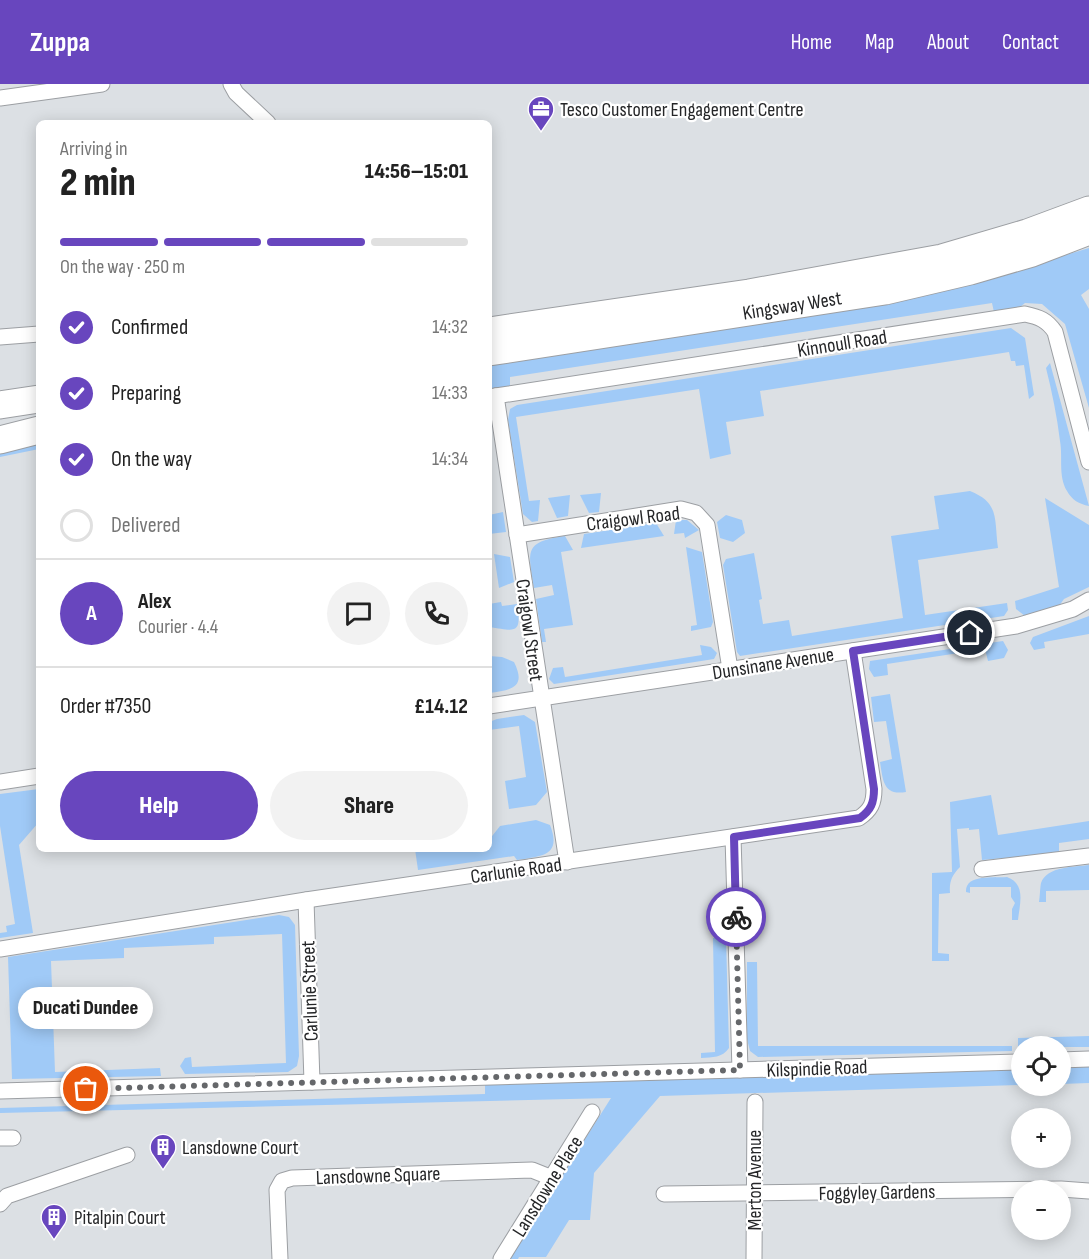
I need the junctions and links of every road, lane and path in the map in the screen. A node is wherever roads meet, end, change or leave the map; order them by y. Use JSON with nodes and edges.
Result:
{"nodes":[{"id":1,"x":102,"y":84,"type":"edge"},
{"id":2,"x":231,"y":84,"type":"edge"},
{"id":3,"x":0,"y":98,"type":"edge"},
{"id":4,"x":265,"y":120,"type":"edge"},
{"id":5,"x":1089,"y":199,"type":"edge"},
{"id":6,"x":1089,"y":210,"type":"edge"},
{"id":7,"x":1089,"y":231,"type":"edge"},
{"id":8,"x":1089,"y":240,"type":"edge"},
{"id":9,"x":1030,"y":243,"type":"junction"},
{"id":10,"x":492,"y":331,"type":"edge"},
{"id":11,"x":36,"y":334,"type":"edge"},
{"id":12,"x":0,"y":337,"type":"edge"},
{"id":13,"x":492,"y":352,"type":"edge"},
{"id":14,"x":36,"y":394,"type":"edge"},
{"id":15,"x":0,"y":397,"type":"edge"},
{"id":16,"x":493,"y":397,"type":"edge"},
{"id":17,"x":36,"y":399,"type":"edge"},
{"id":18,"x":0,"y":405,"type":"edge"},
{"id":19,"x":36,"y":420,"type":"edge"},
{"id":20,"x":0,"y":426,"type":"edge"},
{"id":21,"x":36,"y":431,"type":"edge"},
{"id":22,"x":0,"y":440,"type":"edge"},
{"id":23,"x":1089,"y":462,"type":"edge"},
{"id":24,"x":517,"y":535,"type":"junction"},
{"id":25,"x":1089,"y":600,"type":"edge"},
{"id":26,"x":853,"y":651,"type":"junction"},
{"id":27,"x":730,"y":669,"type":"junction"},
{"id":28,"x":540,"y":699,"type":"junction"},
{"id":29,"x":492,"y":706,"type":"edge"},
{"id":30,"x":36,"y":776,"type":"edge"},
{"id":31,"x":0,"y":782,"type":"edge"},
{"id":32,"x":734,"y":837,"type":"junction"},
{"id":33,"x":1089,"y":856,"type":"edge"},
{"id":34,"x":567,"y":862,"type":"junction"},
{"id":35,"x":982,"y":869,"type":"dead end"},
{"id":36,"x":306,"y":900,"type":"junction"},
{"id":37,"x":0,"y":949,"type":"edge"},
{"id":38,"x":1089,"y":1059,"type":"edge"},
{"id":39,"x":1071,"y":1060,"type":"edge"},
{"id":40,"x":1011,"y":1062,"type":"edge"},
{"id":41,"x":740,"y":1070,"type":"junction"},
{"id":42,"x":312,"y":1082,"type":"junction"},
{"id":43,"x":0,"y":1091,"type":"edge"},
{"id":44,"x":755,"y":1102,"type":"dead end"},
{"id":45,"x":592,"y":1112,"type":"dead end"},
{"id":46,"x":127,"y":1155,"type":"dead end"},
{"id":47,"x":552,"y":1178,"type":"junction"},
{"id":48,"x":1089,"y":1191,"type":"edge"},
{"id":49,"x":664,"y":1194,"type":"dead end"},
{"id":50,"x":753,"y":1194,"type":"junction"},
{"id":51,"x":0,"y":1204,"type":"edge"},
{"id":52,"x":280,"y":1259,"type":"edge"},
{"id":53,"x":501,"y":1259,"type":"edge"},
{"id":54,"x":754,"y":1259,"type":"edge"}],
"edges":[{"from":1,"to":3,"type":"street"},
{"from":2,"to":4,"type":"street"},
{"from":5,"to":9,"type":"highway"},
{"from":6,"to":9,"type":"highway","name":"Kingsway West"},
{"from":7,"to":9,"type":"highway","name":"Kingsway West"},
{"from":8,"to":9,"type":"highway"},
{"from":9,"to":10,"type":"highway","name":"Kingsway West"},
{"from":9,"to":13,"type":"highway","name":"Kingsway West"},
{"from":11,"to":12,"type":"street"},
{"from":14,"to":15,"type":"highway"},
{"from":16,"to":23,"type":"street","name":"Kinnoull Road"},
{"from":16,"to":24,"type":"street","name":"Craigowl Street"},
{"from":17,"to":18,"type":"highway"},
{"from":19,"to":20,"type":"highway"},
{"from":21,"to":22,"type":"highway"},
{"from":24,"to":27,"type":"street","name":"Craigowl Road"},
{"from":24,"to":28,"type":"street","name":"Craigowl Street"},
{"from":25,"to":26,"type":"street","name":"Dunsinane Avenue"},
{"from":26,"to":27,"type":"street","name":"Dunsinane Avenue"},
{"from":26,"to":32,"type":"street","name":"Carlunie Road"},
{"from":27,"to":28,"type":"street","name":"Dunsinane Avenue"},
{"from":28,"to":29,"type":"street","name":"Dunsinane Avenue"},
{"from":28,"to":34,"type":"street","name":"Craigowl Street"},
{"from":30,"to":31,"type":"street"},
{"from":32,"to":34,"type":"street","name":"Carlunie Road"},
{"from":32,"to":41,"type":"street"},
{"from":33,"to":35,"type":"street"},
{"from":34,"to":36,"type":"street","name":"Carlunie Road"},
{"from":36,"to":37,"type":"street","name":"Carlunie Road"},
{"from":36,"to":42,"type":"street","name":"Carlunie Street"},
{"from":38,"to":39,"type":"street"},
{"from":40,"to":41,"type":"street","name":"Kilspindie Road"},
{"from":41,"to":42,"type":"street","name":"Kilspindie Road"},
{"from":42,"to":43,"type":"street","name":"Kilspindie Road"},
{"from":44,"to":50,"type":"street","name":"Merton Avenue"},
{"from":45,"to":47,"type":"street","name":"Lansdowne Place"},
{"from":46,"to":51,"type":"street"},
{"from":47,"to":52,"type":"street","name":"Lansdowne Square"},
{"from":47,"to":53,"type":"street","name":"Lansdowne Place"},
{"from":48,"to":50,"type":"street","name":"Foggyley Gardens"},
{"from":49,"to":50,"type":"street","name":"Foggyley Gardens"},
{"from":50,"to":54,"type":"street","name":"Merton Avenue"}]}
